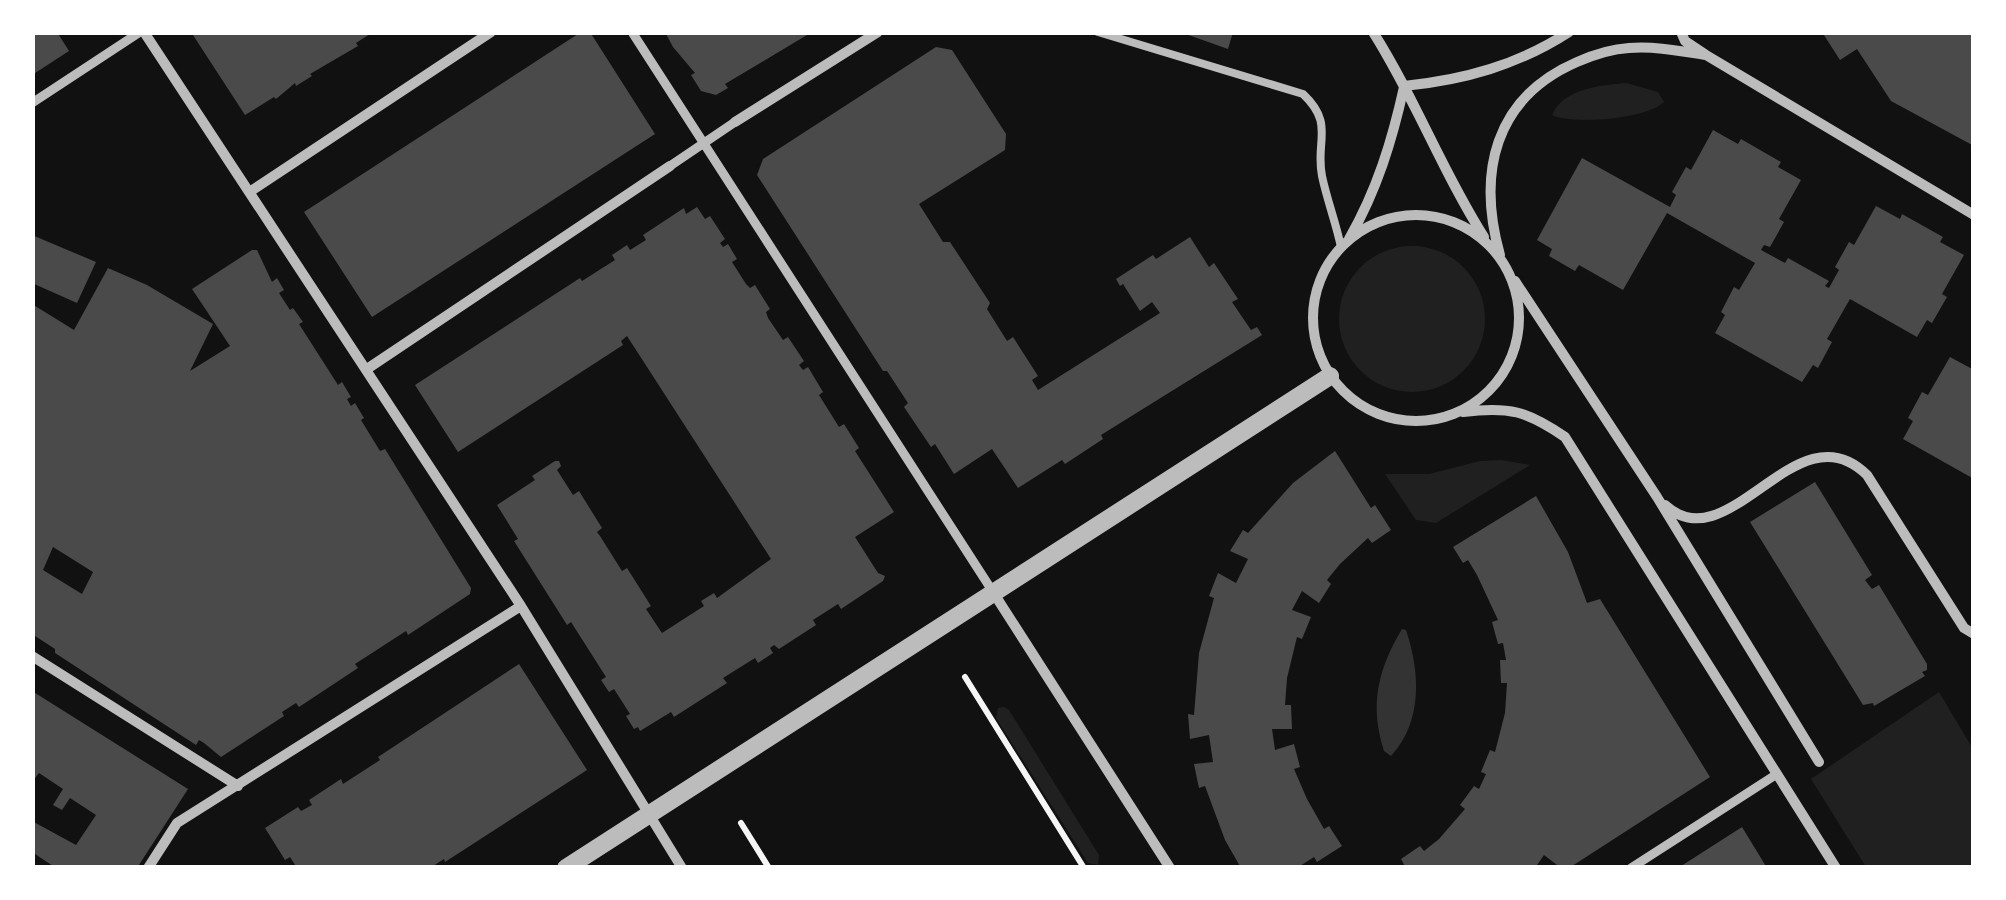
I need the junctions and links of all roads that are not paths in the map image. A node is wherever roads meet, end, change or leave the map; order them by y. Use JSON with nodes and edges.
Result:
{"nodes":[{"id":1,"x":142,"y":32,"type":"edge"},
{"id":2,"x":491,"y":32,"type":"edge"},
{"id":3,"x":632,"y":32,"type":"edge"},
{"id":4,"x":878,"y":32,"type":"edge"},
{"id":5,"x":1098,"y":32,"type":"edge"},
{"id":6,"x":1373,"y":32,"type":"edge"},
{"id":7,"x":1569,"y":32,"type":"edge"},
{"id":8,"x":1680,"y":32,"type":"edge"},
{"id":9,"x":1706,"y":55,"type":"junction"},
{"id":10,"x":1404,"y":86,"type":"junction"},
{"id":11,"x":32,"y":103,"type":"edge"},
{"id":12,"x":734,"y":122,"type":"joint"},
{"id":13,"x":703,"y":144,"type":"junction"},
{"id":14,"x":670,"y":166,"type":"joint"},
{"id":15,"x":250,"y":191,"type":"junction"},
{"id":16,"x":1974,"y":216,"type":"edge"},
{"id":17,"x":1344,"y":244,"type":"junction"},
{"id":18,"x":1490,"y":246,"type":"junction"},
{"id":19,"x":1503,"y":264,"type":"junction"},
{"id":20,"x":367,"y":369,"type":"junction"},
{"id":21,"x":1330,"y":376,"type":"junction"},
{"id":22,"x":1457,"y":413,"type":"junction"},
{"id":23,"x":1657,"y":497,"type":"junction"},
{"id":24,"x":993,"y":592,"type":"junction"},
{"id":25,"x":520,"y":606,"type":"junction"},
{"id":26,"x":1974,"y":634,"type":"edge"},
{"id":27,"x":32,"y":656,"type":"edge"},
{"id":28,"x":1819,"y":762,"type":"dead end"},
{"id":29,"x":1778,"y":774,"type":"junction"},
{"id":30,"x":238,"y":786,"type":"junction"},
{"id":31,"x":650,"y":814,"type":"junction"},
{"id":32,"x":148,"y":868,"type":"edge"},
{"id":33,"x":566,"y":868,"type":"edge"},
{"id":34,"x":682,"y":868,"type":"edge"},
{"id":35,"x":1170,"y":868,"type":"edge"},
{"id":36,"x":1631,"y":868,"type":"edge"},
{"id":37,"x":1836,"y":868,"type":"edge"}],
"edges":[{"from":1,"to":11,"type":"street"},
{"from":1,"to":15,"type":"street"},
{"from":2,"to":15,"type":"street"},
{"from":3,"to":13,"type":"street"},
{"from":4,"to":12,"type":"street"},
{"from":5,"to":17,"type":"lane"},
{"from":6,"to":10,"type":"street"},
{"from":7,"to":10,"type":"street"},
{"from":8,"to":9,"type":"street"},
{"from":9,"to":16,"type":"street"},
{"from":9,"to":19,"type":"street"},
{"from":10,"to":17,"type":"street"},
{"from":10,"to":18,"type":"street"},
{"from":12,"to":13,"type":"street"},
{"from":13,"to":14,"type":"street"},
{"from":13,"to":24,"type":"street"},
{"from":14,"to":20,"type":"street"},
{"from":15,"to":20,"type":"street"},
{"from":17,"to":18,"type":"street"},
{"from":17,"to":21,"type":"street"},
{"from":18,"to":19,"type":"street"},
{"from":19,"to":22,"type":"street"},
{"from":19,"to":23,"type":"street"},
{"from":20,"to":25,"type":"street"},
{"from":21,"to":22,"type":"street"},
{"from":21,"to":24,"type":"street"},
{"from":22,"to":29,"type":"street"},
{"from":23,"to":26,"type":"street"},
{"from":23,"to":28,"type":"street"},
{"from":24,"to":31,"type":"street"},
{"from":24,"to":35,"type":"street"},
{"from":25,"to":30,"type":"street"},
{"from":25,"to":31,"type":"street"},
{"from":27,"to":30,"type":"street"},
{"from":29,"to":36,"type":"street"},
{"from":29,"to":37,"type":"street"},
{"from":30,"to":32,"type":"street"},
{"from":31,"to":33,"type":"street"},
{"from":31,"to":34,"type":"street"}]}
